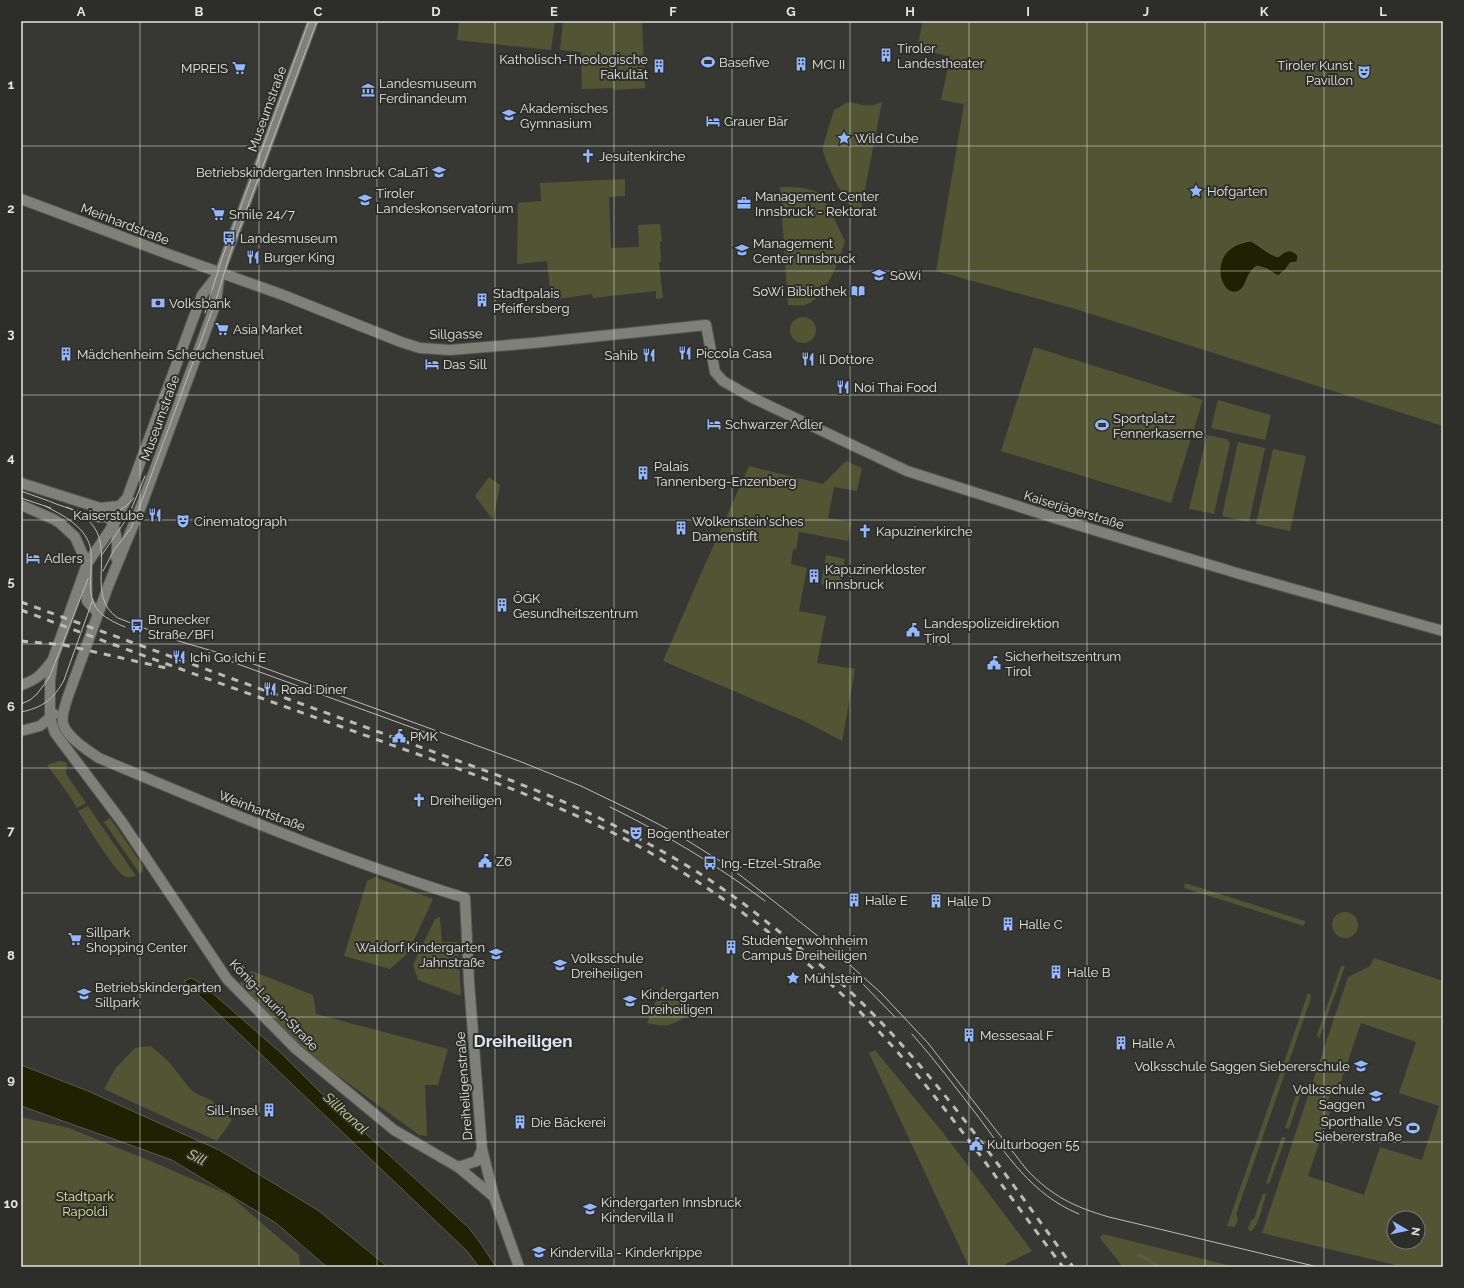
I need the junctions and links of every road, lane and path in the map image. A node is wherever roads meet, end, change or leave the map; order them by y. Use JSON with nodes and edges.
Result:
{"nodes":[{"id":1,"x":313,"y":21,"type":"edge"},
{"id":2,"x":21,"y":199,"type":"edge"},
{"id":3,"x":220,"y":272,"type":"junction"},
{"id":4,"x":715,"y":372,"type":"joint"},
{"id":5,"x":21,"y":483,"type":"edge"},
{"id":6,"x":127,"y":498,"type":"junction"},
{"id":7,"x":21,"y":505,"type":"edge"},
{"id":8,"x":100,"y":508,"type":"junction"},
{"id":9,"x":114,"y":524,"type":"junction"},
{"id":10,"x":87,"y":564,"type":"junction"},
{"id":11,"x":115,"y":570,"type":"junction"},
{"id":12,"x":98,"y":613,"type":"junction"},
{"id":13,"x":1443,"y":631,"type":"edge"},
{"id":14,"x":53,"y":659,"type":"junction"},
{"id":15,"x":21,"y":685,"type":"edge"},
{"id":16,"x":67,"y":699,"type":"junction"},
{"id":17,"x":50,"y":718,"type":"junction"},
{"id":18,"x":63,"y":724,"type":"joint"},
{"id":19,"x":25,"y":730,"type":"edge"},
{"id":20,"x":55,"y":732,"type":"junction"},
{"id":21,"x":465,"y":898,"type":"joint"},
{"id":22,"x":482,"y":1148,"type":"junction"},
{"id":23,"x":458,"y":1167,"type":"junction"},
{"id":24,"x":494,"y":1197,"type":"junction"},
{"id":25,"x":519,"y":1267,"type":"edge"}],
"edges":[{"from":1,"to":3,"type":"street","name":"Museumstraße"},
{"from":2,"to":3,"type":"street","name":"Meinhardstraße"},
{"from":3,"to":4,"type":"street","name":"Sillgasse"},
{"from":3,"to":6,"type":"street","name":"Museumstraße"},
{"from":3,"to":11,"type":"street","name":"Museumstraße"},
{"from":4,"to":13,"type":"street","name":"Kaiserjägerstraße"},
{"from":5,"to":8,"type":"street"},
{"from":6,"to":8,"type":"street"},
{"from":6,"to":9,"type":"street","name":"Museumstraße"},
{"from":7,"to":10,"type":"street"},
{"from":8,"to":9,"type":"street"},
{"from":9,"to":10,"type":"street","name":"Museumstraße"},
{"from":9,"to":11,"type":"street","name":"Museumstraße"},
{"from":10,"to":12,"type":"street"},
{"from":10,"to":14,"type":"street","name":"Museumstraße"},
{"from":11,"to":12,"type":"street","name":"Museumstraße"},
{"from":12,"to":16,"type":"street","name":"Museumstraße"},
{"from":14,"to":15,"type":"street"},
{"from":14,"to":17,"type":"street","name":"Museumstraße"},
{"from":16,"to":17,"type":"street","name":"Museumstraße"},
{"from":16,"to":18,"type":"street","name":"Museumstraße"},
{"from":17,"to":19,"type":"street"},
{"from":17,"to":20,"type":"street","name":"König-Laurin-Straße"},
{"from":18,"to":21,"type":"street","name":"Weinhartstraße"},
{"from":19,"to":20,"type":"street"},
{"from":20,"to":23,"type":"street","name":"König-Laurin-Straße"},
{"from":21,"to":22,"type":"street","name":"Dreiheiligenstraße"},
{"from":22,"to":23,"type":"street"},
{"from":22,"to":24,"type":"street","name":"Dreiheiligenstraße"},
{"from":23,"to":24,"type":"street","name":"König-Laurin-Straße"},
{"from":24,"to":25,"type":"street","name":"Dreiheiligenstraße"}]}
